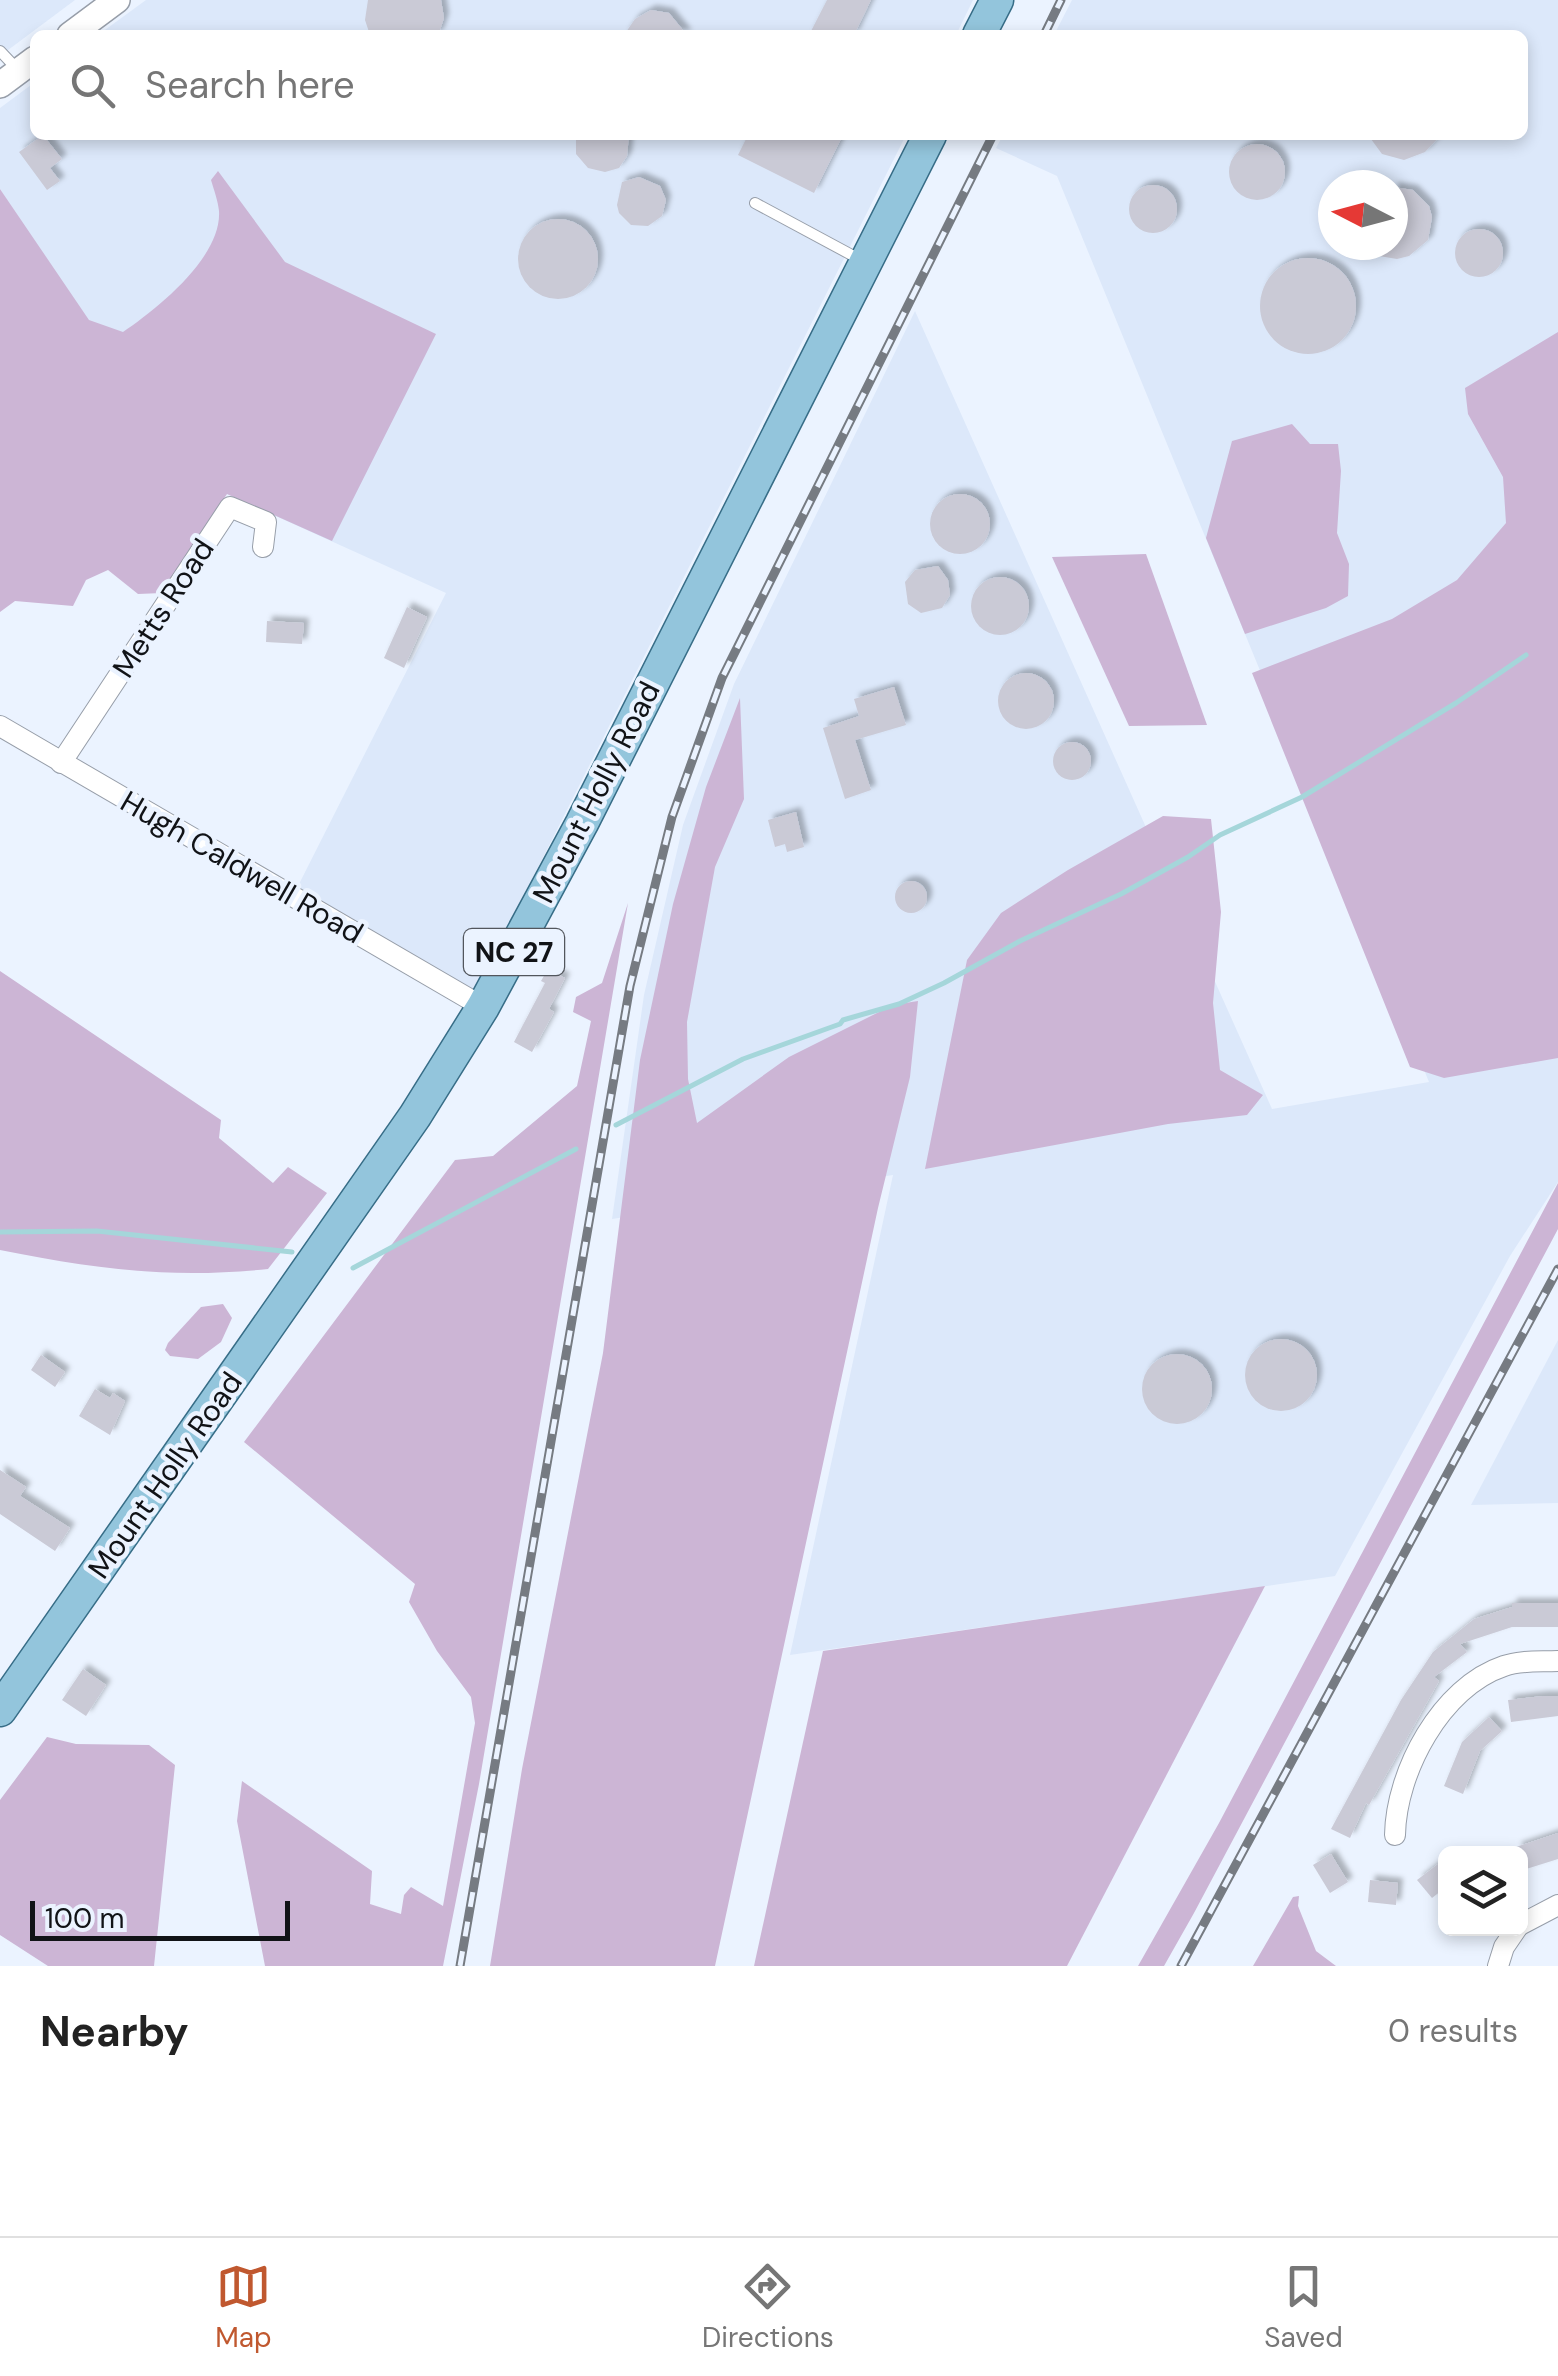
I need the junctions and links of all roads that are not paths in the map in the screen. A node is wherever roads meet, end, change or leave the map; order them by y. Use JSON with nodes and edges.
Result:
{"nodes":[{"id":1,"x":117,"y":0,"type":"edge"},
{"id":2,"x":997,"y":0,"type":"edge"},
{"id":3,"x":77,"y":30,"type":"edge"},
{"id":4,"x":982,"y":30,"type":"edge"},
{"id":5,"x":0,"y":51,"type":"edge"},
{"id":6,"x":18,"y":72,"type":"edge"},
{"id":7,"x":928,"y":140,"type":"edge"},
{"id":8,"x":755,"y":203,"type":"dead end"},
{"id":9,"x":866,"y":263,"type":"junction"},
{"id":10,"x":262,"y":547,"type":"dead end"},
{"id":11,"x":0,"y":726,"type":"edge"},
{"id":12,"x":61,"y":763,"type":"junction"},
{"id":13,"x":483,"y":1008,"type":"junction"},
{"id":14,"x":1558,"y":1661,"type":"edge"},
{"id":15,"x":0,"y":1710,"type":"edge"},
{"id":16,"x":1395,"y":1834,"type":"dead end"},
{"id":17,"x":1558,"y":1905,"type":"edge"},
{"id":18,"x":1528,"y":1922,"type":"edge"},
{"id":19,"x":1512,"y":1936,"type":"edge"},
{"id":20,"x":1498,"y":1966,"type":"edge"}],
"edges":[{"from":1,"to":3,"type":"street"},
{"from":2,"to":4,"type":"main road"},
{"from":5,"to":6,"type":"lane"},
{"from":7,"to":9,"type":"main road","name":"Mount Holly Road","number":"NC 27"},
{"from":8,"to":9,"type":"lane"},
{"from":9,"to":13,"type":"main road","name":"Mount Holly Road","number":"NC 27"},
{"from":10,"to":12,"type":"street","name":"Metts Road"},
{"from":11,"to":12,"type":"street","name":"Hugh Caldwell Road"},
{"from":12,"to":13,"type":"street","name":"Hugh Caldwell Road"},
{"from":13,"to":15,"type":"main road","name":"Mount Holly Road","number":"NC 27"},
{"from":14,"to":16,"type":"street"},
{"from":17,"to":18,"type":"street"},
{"from":19,"to":20,"type":"street"}]}
